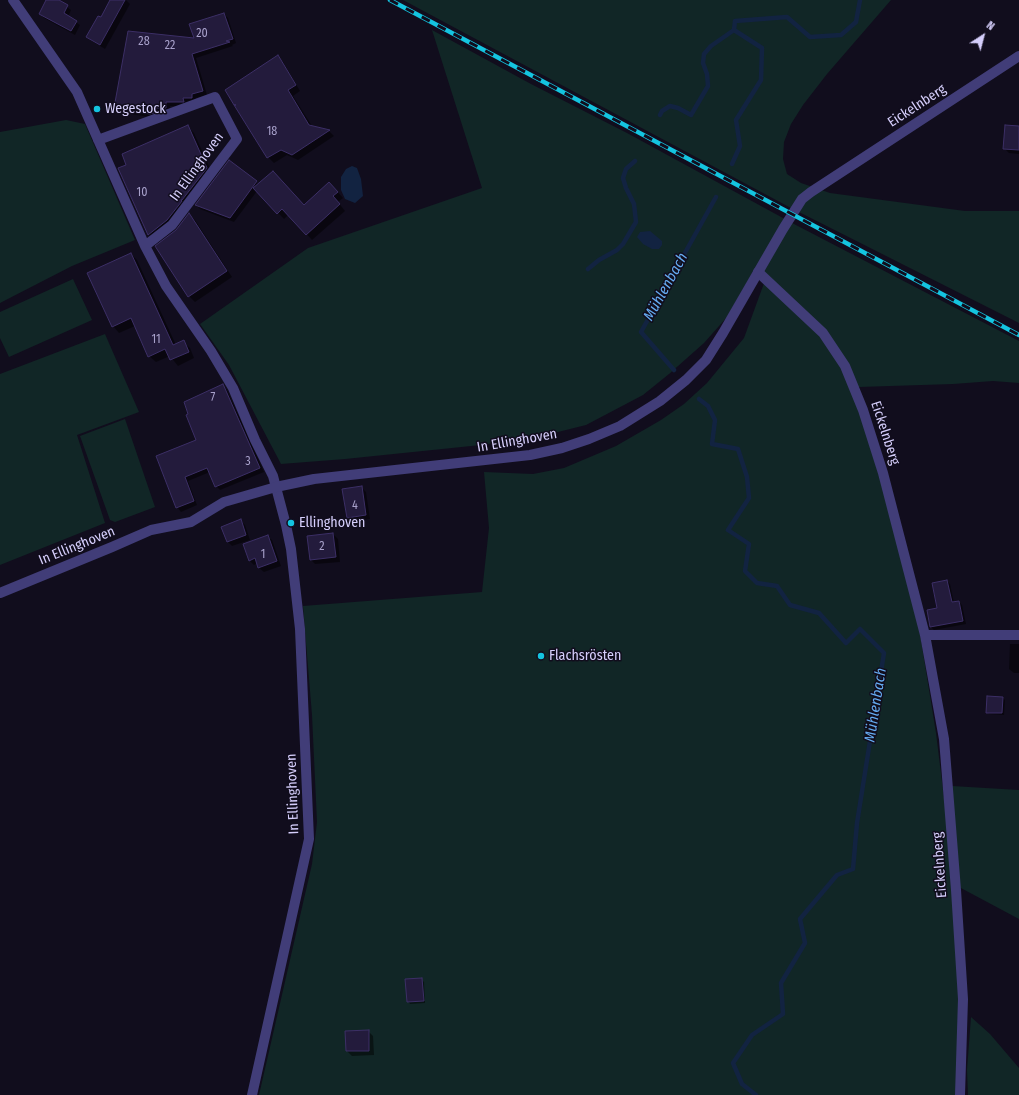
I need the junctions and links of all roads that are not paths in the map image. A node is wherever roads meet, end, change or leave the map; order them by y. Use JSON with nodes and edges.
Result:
{"nodes":[{"id":1,"x":13,"y":0,"type":"edge"},
{"id":2,"x":1019,"y":56,"type":"edge"},
{"id":3,"x":98,"y":140,"type":"junction"},
{"id":4,"x":145,"y":246,"type":"junction"},
{"id":5,"x":758,"y":272,"type":"junction"},
{"id":6,"x":723,"y":333,"type":"joint"},
{"id":7,"x":276,"y":487,"type":"junction"},
{"id":8,"x":0,"y":593,"type":"edge"},
{"id":9,"x":925,"y":635,"type":"junction"},
{"id":10,"x":1019,"y":635,"type":"edge"},
{"id":11,"x":252,"y":1095,"type":"edge"},
{"id":12,"x":960,"y":1095,"type":"edge"}],
"edges":[{"from":1,"to":3,"type":"street","name":"In Ellinghoven"},
{"from":2,"to":5,"type":"street","name":"Eickelnberg"},
{"from":3,"to":4,"type":"street","name":"In Ellinghoven"},
{"from":3,"to":4,"type":"street","name":"In Ellinghoven"},
{"from":4,"to":7,"type":"street","name":"In Ellinghoven"},
{"from":5,"to":6,"type":"street","name":"Eickelnberg"},
{"from":5,"to":9,"type":"street","name":"Eickelnberg"},
{"from":6,"to":7,"type":"street","name":"In Ellinghoven"},
{"from":7,"to":8,"type":"street","name":"In Ellinghoven"},
{"from":7,"to":11,"type":"street","name":"In Ellinghoven"},
{"from":9,"to":10,"type":"street"},
{"from":9,"to":12,"type":"street","name":"Eickelnberg"}]}
